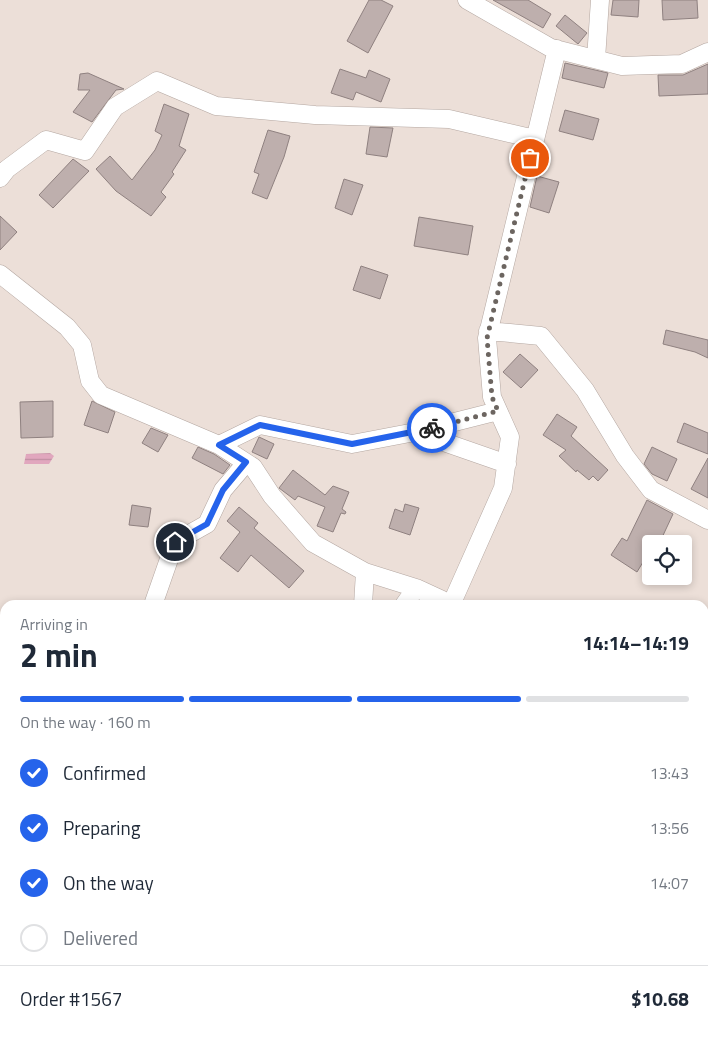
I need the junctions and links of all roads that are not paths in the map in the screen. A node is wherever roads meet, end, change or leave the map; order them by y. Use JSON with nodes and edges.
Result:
{"nodes":[{"id":1,"x":467,"y":0,"type":"edge"},
{"id":2,"x":600,"y":0,"type":"edge"},
{"id":3,"x":557,"y":50,"type":"junction"},
{"id":4,"x":708,"y":52,"type":"edge"},
{"id":5,"x":596,"y":59,"type":"junction"},
{"id":6,"x":535,"y":139,"type":"junction"},
{"id":7,"x":0,"y":178,"type":"edge"},
{"id":8,"x":0,"y":274,"type":"edge"},
{"id":9,"x":488,"y":330,"type":"junction"},
{"id":10,"x":498,"y":411,"type":"junction"},
{"id":11,"x":415,"y":432,"type":"junction"},
{"id":12,"x":219,"y":445,"type":"junction"},
{"id":13,"x":246,"y":462,"type":"junction"},
{"id":14,"x":507,"y":464,"type":"junction"},
{"id":15,"x":708,"y":520,"type":"edge"},
{"id":16,"x":365,"y":572,"type":"junction"},
{"id":17,"x":416,"y":588,"type":"junction"},
{"id":18,"x":155,"y":600,"type":"edge"},
{"id":19,"x":363,"y":600,"type":"edge"},
{"id":20,"x":408,"y":600,"type":"edge"},
{"id":21,"x":442,"y":600,"type":"edge"},
{"id":22,"x":453,"y":600,"type":"edge"}],
"edges":[{"from":1,"to":3,"type":"street"},
{"from":2,"to":5,"type":"street"},
{"from":3,"to":5,"type":"street"},
{"from":3,"to":6,"type":"street"},
{"from":4,"to":5,"type":"street"},
{"from":6,"to":7,"type":"street"},
{"from":6,"to":9,"type":"street"},
{"from":8,"to":12,"type":"street"},
{"from":9,"to":10,"type":"street"},
{"from":9,"to":15,"type":"street"},
{"from":10,"to":11,"type":"street"},
{"from":10,"to":14,"type":"street"},
{"from":11,"to":12,"type":"street"},
{"from":11,"to":14,"type":"street"},
{"from":12,"to":13,"type":"street"},
{"from":13,"to":16,"type":"street"},
{"from":13,"to":18,"type":"street"},
{"from":14,"to":22,"type":"street"},
{"from":16,"to":17,"type":"street"},
{"from":16,"to":19,"type":"street"},
{"from":17,"to":20,"type":"street"},
{"from":17,"to":21,"type":"street"}]}
